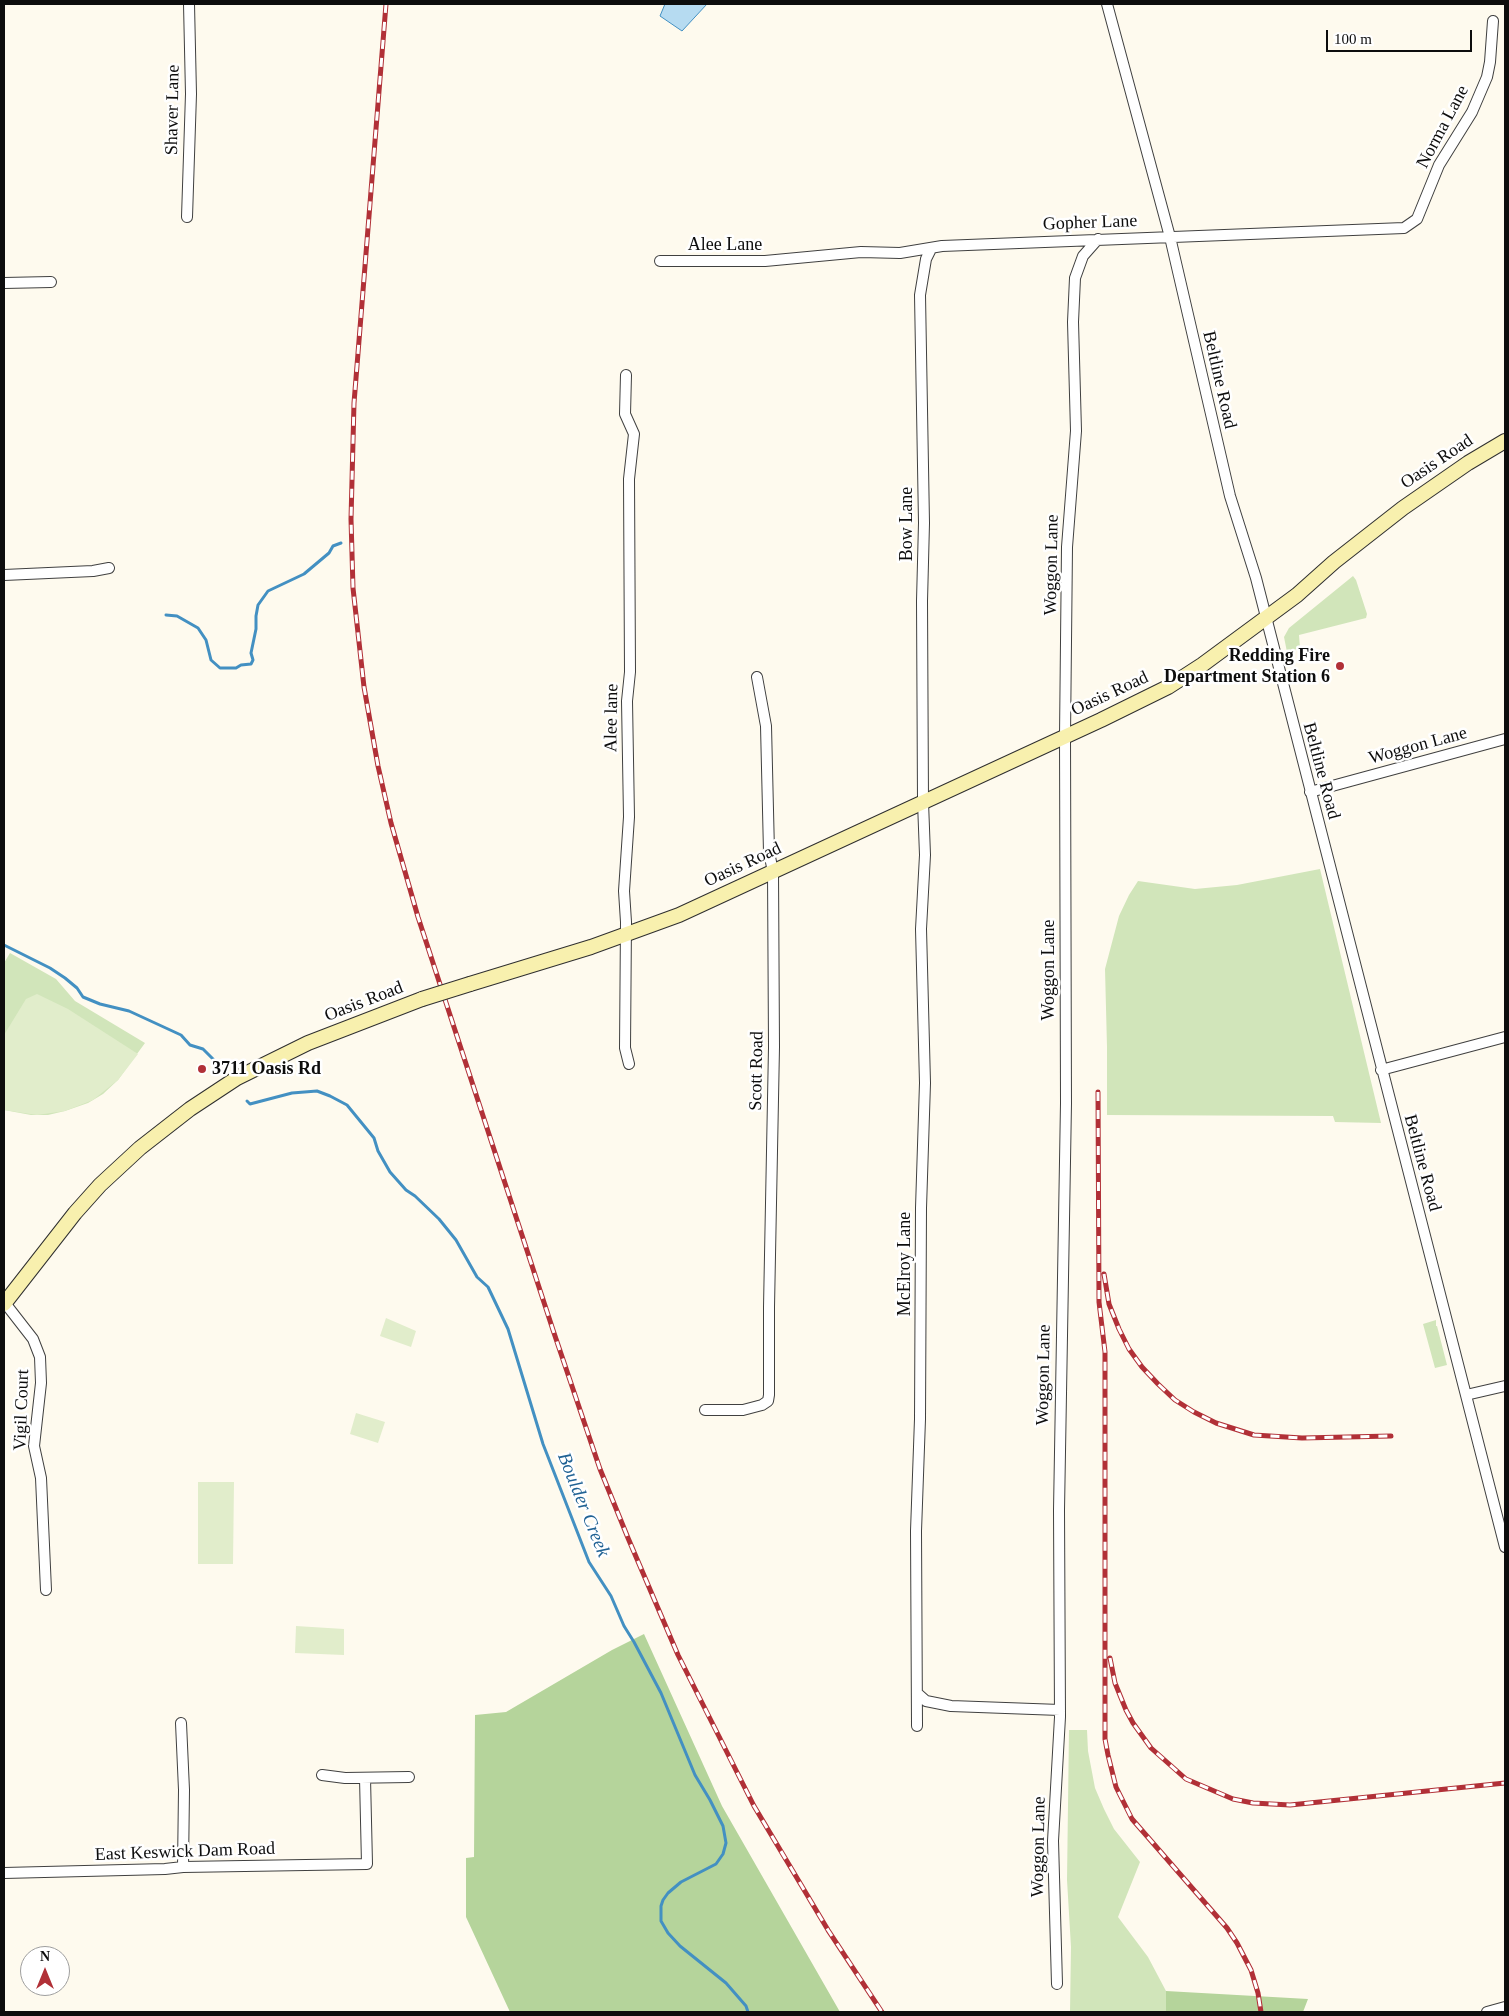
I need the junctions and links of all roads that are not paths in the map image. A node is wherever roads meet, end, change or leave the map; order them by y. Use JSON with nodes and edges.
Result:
{"nodes":[{"id":1,"x":189,"y":4,"type":"edge"},
{"id":2,"x":1107,"y":4,"type":"edge"},
{"id":3,"x":1493,"y":21,"type":"dead end"},
{"id":4,"x":187,"y":217,"type":"dead end"},
{"id":5,"x":1393,"y":229,"type":"joint"},
{"id":6,"x":1170,"y":237,"type":"junction"},
{"id":7,"x":1098,"y":239,"type":"junction"},
{"id":8,"x":931,"y":249,"type":"junction"},
{"id":9,"x":790,"y":259,"type":"joint"},
{"id":10,"x":660,"y":261,"type":"dead end"},
{"id":11,"x":4,"y":282,"type":"edge"},
{"id":12,"x":51,"y":282,"type":"dead end"},
{"id":13,"x":626,"y":374,"type":"dead end"},
{"id":14,"x":1505,"y":441,"type":"edge"},
{"id":15,"x":109,"y":568,"type":"dead end"},
{"id":16,"x":4,"y":575,"type":"edge"},
{"id":17,"x":1266,"y":618,"type":"junction"},
{"id":18,"x":757,"y":677,"type":"dead end"},
{"id":19,"x":1065,"y":736,"type":"junction"},
{"id":20,"x":1505,"y":739,"type":"edge"},
{"id":21,"x":1310,"y":792,"type":"junction"},
{"id":22,"x":922,"y":802,"type":"junction"},
{"id":23,"x":772,"y":872,"type":"junction"},
{"id":24,"x":626,"y":935,"type":"junction"},
{"id":25,"x":1505,"y":1037,"type":"edge"},
{"id":26,"x":629,"y":1064,"type":"dead end"},
{"id":27,"x":1382,"y":1070,"type":"junction"},
{"id":28,"x":4,"y":1303,"type":"edge"},
{"id":29,"x":1505,"y":1386,"type":"edge"},
{"id":30,"x":1466,"y":1395,"type":"junction"},
{"id":31,"x":705,"y":1410,"type":"dead end"},
{"id":32,"x":1505,"y":1547,"type":"edge"},
{"id":33,"x":46,"y":1590,"type":"dead end"},
{"id":34,"x":917,"y":1693,"type":"junction"},
{"id":35,"x":1060,"y":1710,"type":"junction"},
{"id":36,"x":181,"y":1723,"type":"dead end"},
{"id":37,"x":917,"y":1726,"type":"dead end"},
{"id":38,"x":322,"y":1775,"type":"dead end"},
{"id":39,"x":409,"y":1777,"type":"dead end"},
{"id":40,"x":365,"y":1778,"type":"junction"},
{"id":41,"x":183,"y":1867,"type":"junction"},
{"id":42,"x":4,"y":1873,"type":"edge"},
{"id":43,"x":1057,"y":1984,"type":"dead end"},
{"id":44,"x":1505,"y":2007,"type":"edge"},
{"id":45,"x":1488,"y":2012,"type":"edge"}],
"edges":[{"from":1,"to":4,"type":"street","name":"Shaver Lane"},
{"from":2,"to":6,"type":"street","name":"Beltline Road"},
{"from":3,"to":5,"type":"street","name":"Norma Lane"},
{"from":5,"to":6,"type":"street","name":"Gopher Lane"},
{"from":6,"to":7,"type":"street","name":"Gopher Lane"},
{"from":6,"to":17,"type":"street","name":"Beltline Road"},
{"from":7,"to":8,"type":"street","name":"Gopher Lane"},
{"from":7,"to":19,"type":"street","name":"Woggon Lane"},
{"from":8,"to":9,"type":"street","name":"Gopher Lane"},
{"from":8,"to":22,"type":"street","name":"Bow Lane"},
{"from":9,"to":10,"type":"street","name":"Alee Lane"},
{"from":11,"to":12,"type":"street"},
{"from":13,"to":24,"type":"street","name":"Alee lane"},
{"from":14,"to":17,"type":"main road","name":"Oasis Road"},
{"from":15,"to":16,"type":"street"},
{"from":17,"to":19,"type":"main road","name":"Oasis Road"},
{"from":17,"to":21,"type":"street","name":"Beltline Road"},
{"from":18,"to":23,"type":"street","name":"Scott Road"},
{"from":19,"to":22,"type":"main road","name":"Oasis Road"},
{"from":19,"to":35,"type":"street","name":"Woggon Lane"},
{"from":20,"to":21,"type":"street","name":"Woggon Lane"},
{"from":21,"to":27,"type":"street","name":"Beltline Road"},
{"from":22,"to":23,"type":"main road","name":"Oasis Road"},
{"from":22,"to":34,"type":"street","name":"McElroy Lane"},
{"from":23,"to":24,"type":"main road","name":"Oasis Road"},
{"from":23,"to":31,"type":"street","name":"Scott Road"},
{"from":24,"to":26,"type":"street","name":"Alee lane"},
{"from":24,"to":28,"type":"main road","name":"Oasis Road","bridge":true},
{"from":25,"to":27,"type":"street"},
{"from":27,"to":30,"type":"street","name":"Beltline Road"},
{"from":28,"to":33,"type":"street","name":"Vigil Court"},
{"from":29,"to":30,"type":"street"},
{"from":30,"to":32,"type":"street","name":"Beltline Road"},
{"from":34,"to":35,"type":"street"},
{"from":34,"to":37,"type":"street","name":"McElroy Lane"},
{"from":35,"to":43,"type":"street","name":"Woggon Lane"},
{"from":36,"to":41,"type":"street"},
{"from":38,"to":40,"type":"street"},
{"from":39,"to":40,"type":"street"},
{"from":40,"to":41,"type":"street","name":"East Keswick Dam Road"},
{"from":41,"to":42,"type":"street","name":"East Keswick Dam Road"},
{"from":44,"to":45,"type":"street"}]}
